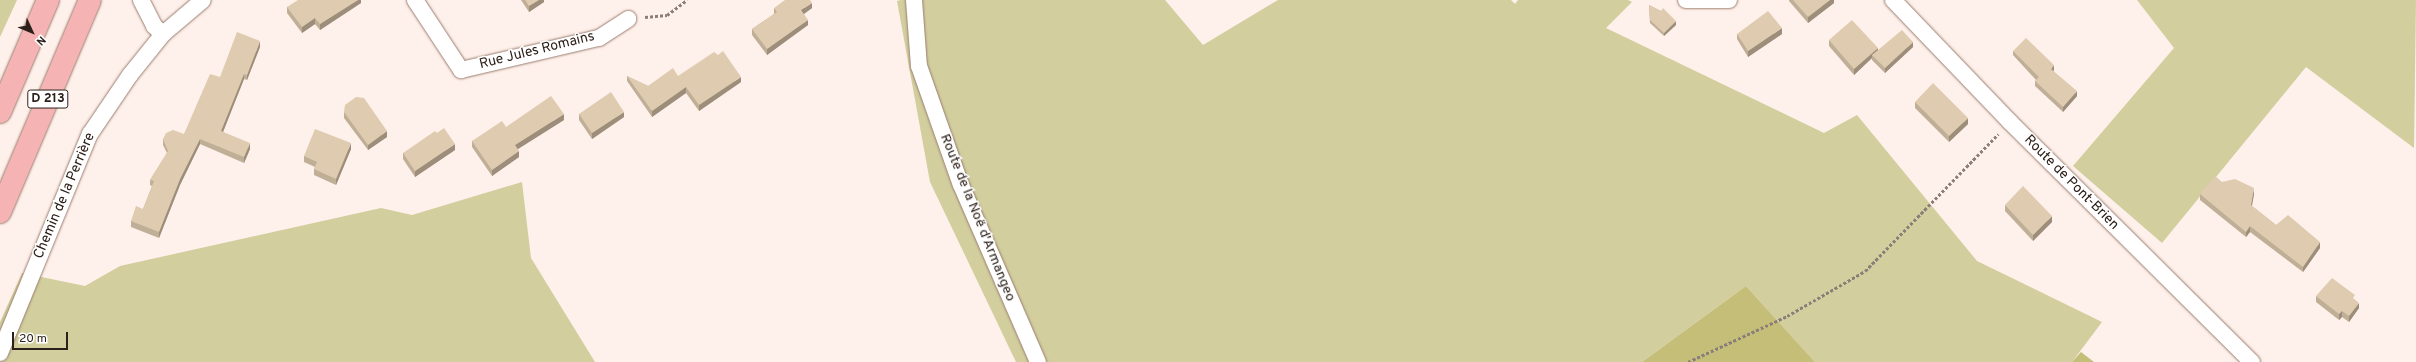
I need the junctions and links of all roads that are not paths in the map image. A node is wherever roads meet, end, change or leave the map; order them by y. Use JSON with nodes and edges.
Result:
{"nodes":[{"id":1,"x":48,"y":0,"type":"edge"},
{"id":2,"x":90,"y":0,"type":"edge"},
{"id":3,"x":141,"y":0,"type":"edge"},
{"id":4,"x":203,"y":0,"type":"edge"},
{"id":5,"x":415,"y":0,"type":"edge"},
{"id":6,"x":914,"y":0,"type":"edge"},
{"id":7,"x":1686,"y":0,"type":"edge"},
{"id":8,"x":1729,"y":0,"type":"edge"},
{"id":9,"x":1894,"y":0,"type":"edge"},
{"id":10,"x":628,"y":19,"type":"road end"},
{"id":11,"x":163,"y":34,"type":"junction"},
{"id":12,"x":0,"y":112,"type":"edge"},
{"id":13,"x":0,"y":212,"type":"edge"},
{"id":14,"x":0,"y":353,"type":"edge"},
{"id":15,"x":1038,"y":362,"type":"edge"},
{"id":16,"x":2252,"y":362,"type":"edge"}],
"edges":[{"from":1,"to":12,"type":"highway","number":"D 213"},
{"from":2,"to":13,"type":"highway","number":"D 213"},
{"from":3,"to":11,"type":"street"},
{"from":4,"to":11,"type":"street","name":"Chemin de la Perrière"},
{"from":5,"to":10,"type":"street","name":"Rue Jules Romains"},
{"from":6,"to":15,"type":"street","name":"Route de la Noë d'Armangeo"},
{"from":7,"to":8,"type":"street"},
{"from":9,"to":16,"type":"street","name":"Route de Pont-Brien"},
{"from":11,"to":14,"type":"street","name":"Chemin de la Perrière"}]}
